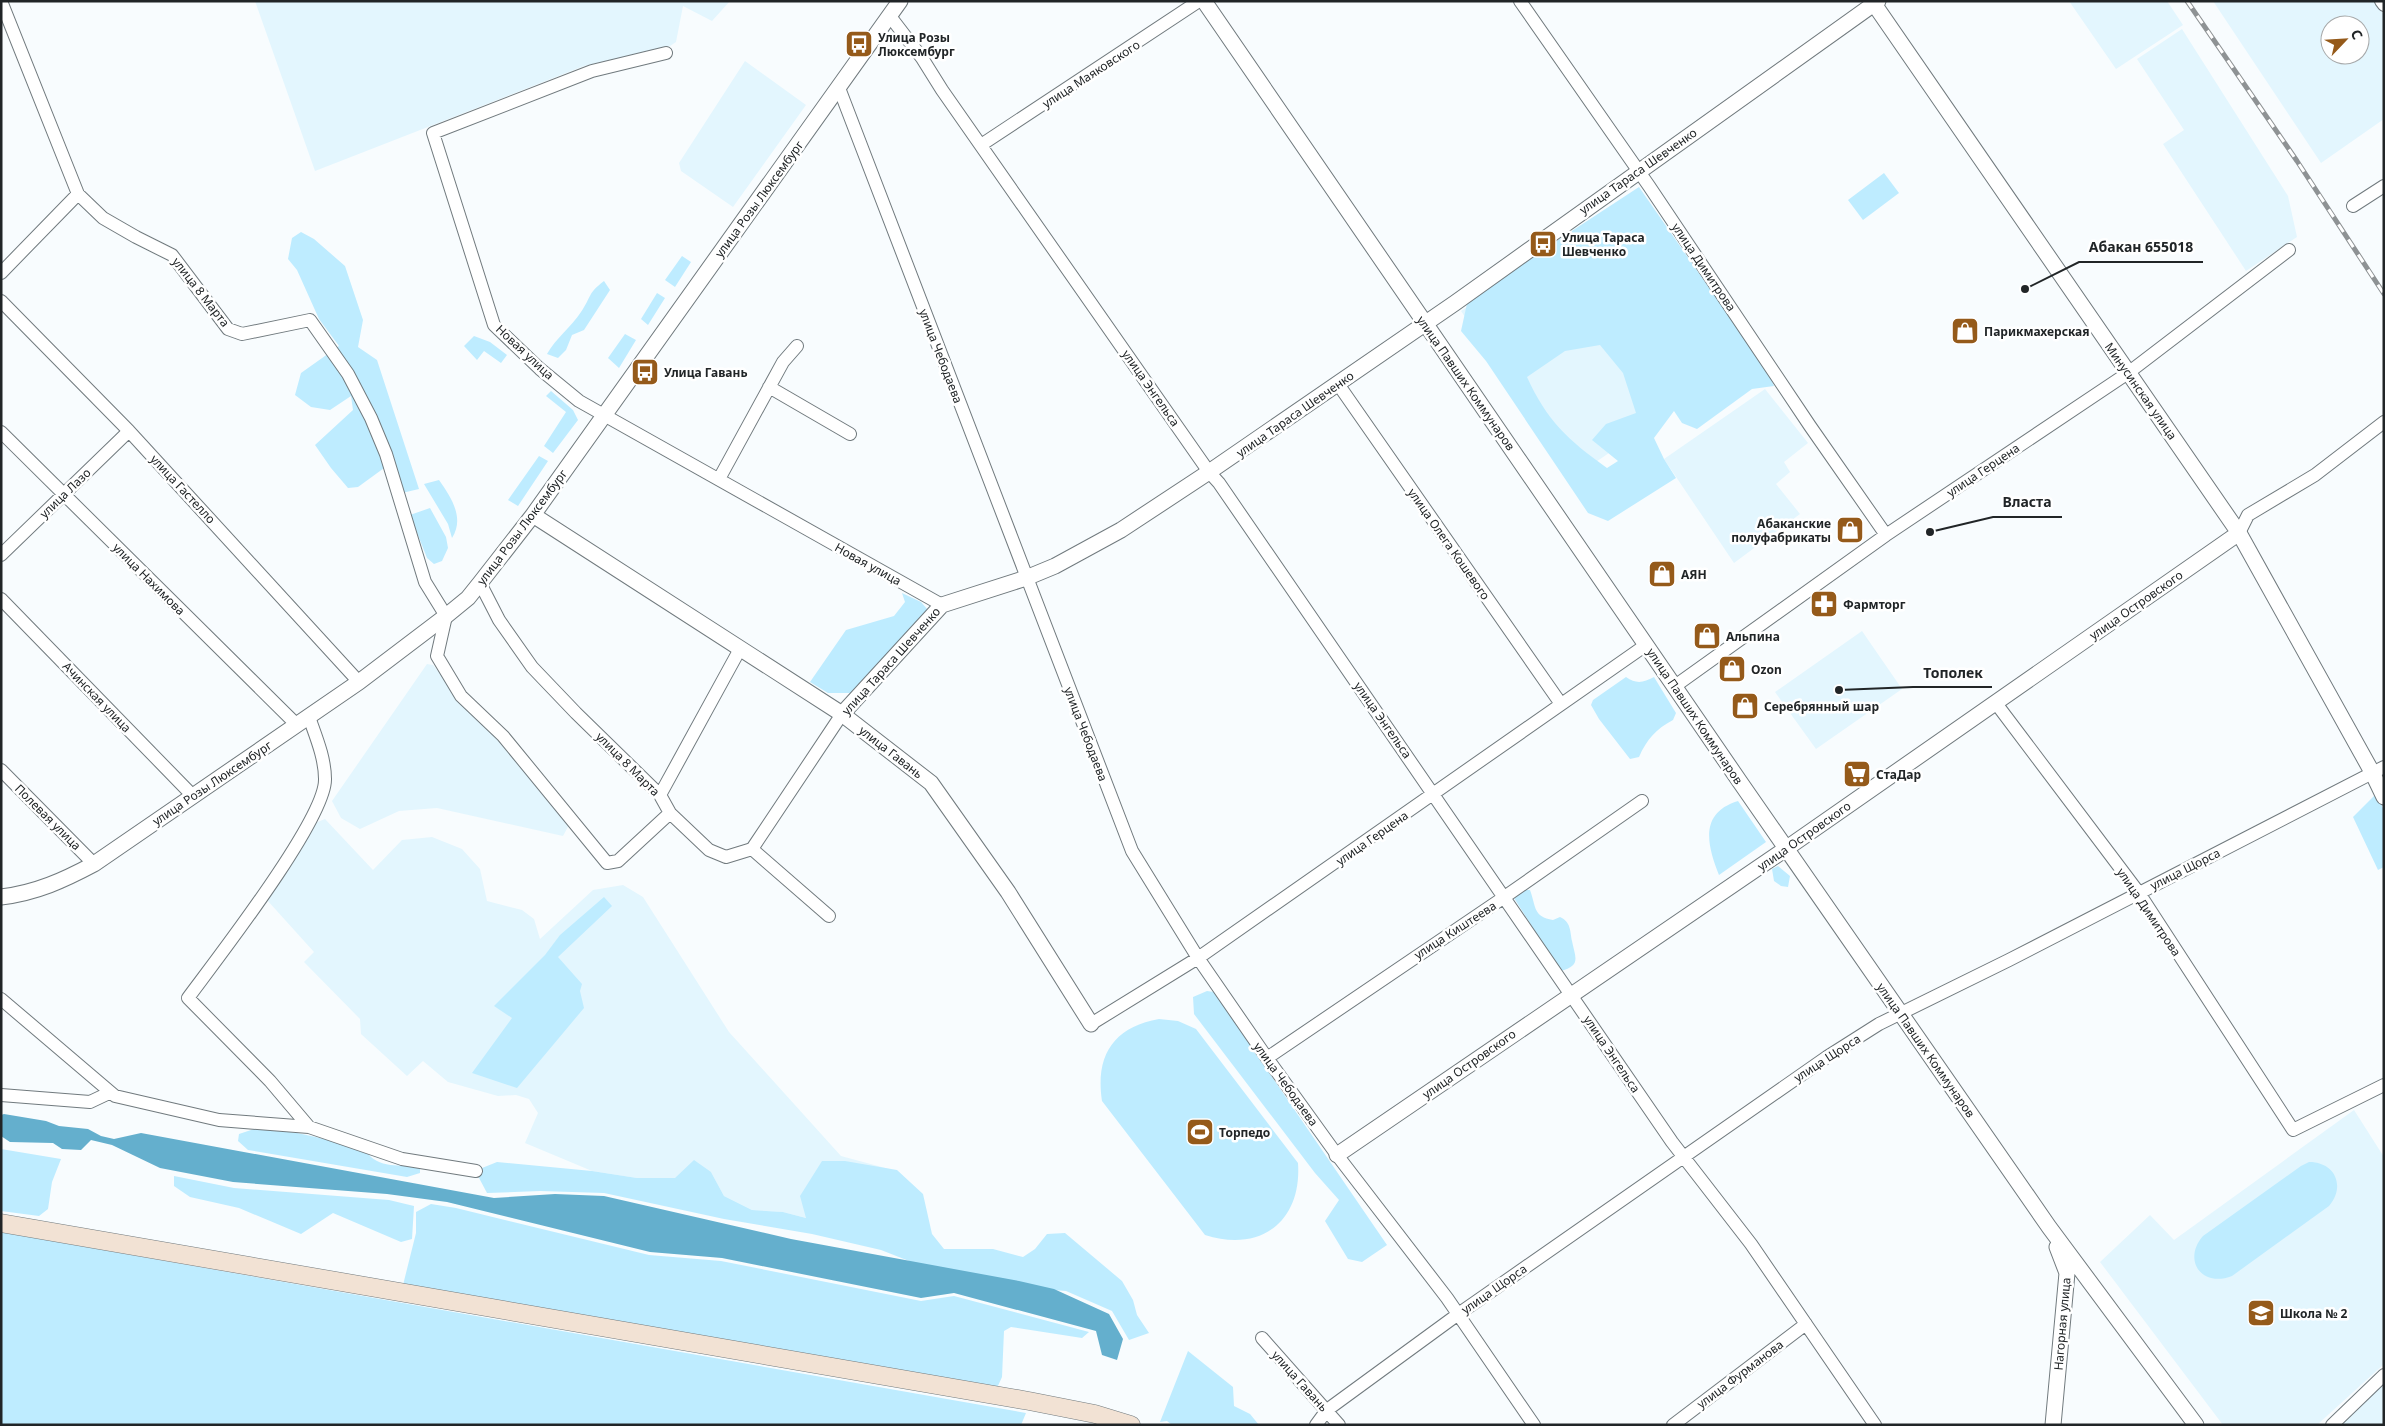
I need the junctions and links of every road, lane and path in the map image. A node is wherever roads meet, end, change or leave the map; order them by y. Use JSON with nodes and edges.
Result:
{"nodes":[{"id":1,"x":900,"y":1,"type":"edge"},
{"id":2,"x":1199,"y":1,"type":"edge"},
{"id":3,"x":1204,"y":1,"type":"edge"},
{"id":4,"x":1520,"y":1,"type":"edge"},
{"id":5,"x":2381,"y":1,"type":"edge"},
{"id":6,"x":1,"y":2,"type":"edge"},
{"id":7,"x":1874,"y":2,"type":"edge"},
{"id":8,"x":2384,"y":5,"type":"edge"},
{"id":9,"x":889,"y":15,"type":"junction"},
{"id":10,"x":666,"y":53,"type":"dead end"},
{"id":11,"x":839,"y":88,"type":"junction"},
{"id":12,"x":982,"y":145,"type":"junction"},
{"id":13,"x":1638,"y":171,"type":"junction"},
{"id":14,"x":2384,"y":186,"type":"edge"},
{"id":15,"x":78,"y":194,"type":"junction"},
{"id":16,"x":2353,"y":206,"type":"dead end"},
{"id":17,"x":2289,"y":250,"type":"dead end"},
{"id":18,"x":1,"y":273,"type":"edge"},
{"id":19,"x":1,"y":301,"type":"edge"},
{"id":20,"x":1425,"y":323,"type":"junction"},
{"id":21,"x":796,"y":346,"type":"dead end"},
{"id":22,"x":2128,"y":372,"type":"junction"},
{"id":23,"x":1338,"y":384,"type":"junction"},
{"id":24,"x":768,"y":387,"type":"junction"},
{"id":25,"x":604,"y":416,"type":"junction"},
{"id":26,"x":2384,"y":422,"type":"edge"},
{"id":27,"x":129,"y":431,"type":"junction"},
{"id":28,"x":1,"y":432,"type":"edge"},
{"id":29,"x":850,"y":434,"type":"dead end"},
{"id":30,"x":1209,"y":472,"type":"junction"},
{"id":31,"x":719,"y":479,"type":"junction"},
{"id":32,"x":63,"y":494,"type":"junction"},
{"id":33,"x":533,"y":515,"type":"junction"},
{"id":34,"x":2239,"y":533,"type":"junction"},
{"id":35,"x":1886,"y":535,"type":"junction"},
{"id":36,"x":1,"y":555,"type":"edge"},
{"id":37,"x":1026,"y":578,"type":"junction"},
{"id":38,"x":480,"y":583,"type":"junction"},
{"id":39,"x":1,"y":599,"type":"edge"},
{"id":40,"x":942,"y":605,"type":"junction"},
{"id":41,"x":446,"y":616,"type":"junction"},
{"id":42,"x":1646,"y":645,"type":"junction"},
{"id":43,"x":740,"y":649,"type":"junction"},
{"id":44,"x":359,"y":682,"type":"junction"},
{"id":45,"x":1675,"y":686,"type":"junction"},
{"id":46,"x":1995,"y":702,"type":"junction"},
{"id":47,"x":1561,"y":704,"type":"junction"},
{"id":48,"x":842,"y":714,"type":"junction"},
{"id":49,"x":303,"y":721,"type":"junction"},
{"id":50,"x":2378,"y":769,"type":"edge"},
{"id":51,"x":1,"y":770,"type":"edge"},
{"id":52,"x":1434,"y":794,"type":"junction"},
{"id":53,"x":660,"y":795,"type":"junction"},
{"id":54,"x":192,"y":796,"type":"junction"},
{"id":55,"x":2384,"y":797,"type":"edge"},
{"id":56,"x":1642,"y":801,"type":"dead end"},
{"id":57,"x":670,"y":813,"type":"junction"},
{"id":58,"x":1786,"y":848,"type":"junction"},
{"id":59,"x":752,"y":849,"type":"junction"},
{"id":60,"x":94,"y":864,"type":"junction"},
{"id":61,"x":2139,"y":893,"type":"junction"},
{"id":62,"x":2,"y":897,"type":"edge"},
{"id":63,"x":1503,"y":898,"type":"junction"},
{"id":64,"x":829,"y":916,"type":"dead end"},
{"id":65,"x":1198,"y":958,"type":"junction"},
{"id":66,"x":1571,"y":994,"type":"junction"},
{"id":67,"x":1,"y":999,"type":"edge"},
{"id":68,"x":1901,"y":1014,"type":"junction"},
{"id":69,"x":1092,"y":1024,"type":"joint"},
{"id":70,"x":1267,"y":1058,"type":"junction"},
{"id":71,"x":2384,"y":1085,"type":"edge"},
{"id":72,"x":109,"y":1094,"type":"junction"},
{"id":73,"x":1,"y":1095,"type":"edge"},
{"id":74,"x":309,"y":1127,"type":"junction"},
{"id":75,"x":1337,"y":1155,"type":"junction"},
{"id":76,"x":1682,"y":1156,"type":"junction"},
{"id":77,"x":476,"y":1171,"type":"dead end"},
{"id":78,"x":1,"y":1223,"type":"edge"},
{"id":79,"x":2049,"y":1227,"type":"junction"},
{"id":80,"x":1457,"y":1315,"type":"junction"},
{"id":81,"x":1806,"y":1324,"type":"junction"},
{"id":82,"x":1262,"y":1338,"type":"dead end"},
{"id":83,"x":2384,"y":1375,"type":"edge"},
{"id":84,"x":1327,"y":1410,"type":"junction"},
{"id":85,"x":1132,"y":1425,"type":"edge"},
{"id":86,"x":1316,"y":1425,"type":"edge"},
{"id":87,"x":1339,"y":1425,"type":"edge"},
{"id":88,"x":1534,"y":1425,"type":"edge"},
{"id":89,"x":1673,"y":1425,"type":"edge"},
{"id":90,"x":1875,"y":1425,"type":"edge"},
{"id":91,"x":2053,"y":1425,"type":"edge"},
{"id":92,"x":2196,"y":1425,"type":"edge"},
{"id":93,"x":2332,"y":1425,"type":"edge"}],
"edges":[{"from":1,"to":9,"type":"street","name":"улица Розы Люксембург"},
{"from":2,"to":12,"type":"street","name":"улица Маяковского"},
{"from":3,"to":20,"type":"street","name":"улица Павших Коммунаров"},
{"from":4,"to":13,"type":"street","name":"улица Димитрова"},
{"from":5,"to":8,"type":"street"},
{"from":6,"to":15,"type":"street","name":"улица 8 Марта"},
{"from":7,"to":13,"type":"street","name":"улица Тараса Шевченко"},
{"from":7,"to":22,"type":"street","name":"Минусинская улица"},
{"from":9,"to":11,"type":"street","name":"улица Розы Люксембург"},
{"from":9,"to":12,"type":"street","name":"улица Энгельса"},
{"from":10,"to":25,"type":"street","name":"Новая улица"},
{"from":11,"to":25,"type":"street","name":"улица Розы Люксембург"},
{"from":11,"to":37,"type":"street","name":"улица Чебодаева"},
{"from":12,"to":30,"type":"street","name":"улица Энгельса"},
{"from":13,"to":20,"type":"street","name":"улица Тараса Шевченко"},
{"from":13,"to":35,"type":"street","name":"улица Димитрова"},
{"from":14,"to":16,"type":"street"},
{"from":15,"to":18,"type":"street"},
{"from":15,"to":41,"type":"street","name":"улица 8 Марта"},
{"from":17,"to":22,"type":"street","name":"улица Герцена"},
{"from":19,"to":27,"type":"street","name":"улица Гастелло"},
{"from":20,"to":23,"type":"street","name":"улица Тараса Шевченко"},
{"from":20,"to":42,"type":"street","name":"улица Павших Коммунаров"},
{"from":21,"to":24,"type":"street"},
{"from":22,"to":34,"type":"street","name":"Минусинская улица"},
{"from":22,"to":35,"type":"street","name":"улица Герцена"},
{"from":23,"to":30,"type":"street","name":"улица Тараса Шевченко"},
{"from":23,"to":47,"type":"street","name":"улица Олега Кошевого"},
{"from":24,"to":29,"type":"street"},
{"from":24,"to":31,"type":"street"},
{"from":25,"to":31,"type":"street","name":"Новая улица"},
{"from":25,"to":33,"type":"street","name":"улица Розы Люксембург"},
{"from":26,"to":34,"type":"street","name":"улица Островского"},
{"from":27,"to":32,"type":"street","name":"улица Лазо"},
{"from":27,"to":44,"type":"street","name":"улица Гастелло"},
{"from":28,"to":32,"type":"street","name":"улица Нахимова"},
{"from":30,"to":37,"type":"street","name":"улица Тараса Шевченко"},
{"from":30,"to":52,"type":"street","name":"улица Энгельса"},
{"from":31,"to":40,"type":"street","name":"Новая улица"},
{"from":32,"to":36,"type":"street","name":"улица Лазо"},
{"from":32,"to":49,"type":"street","name":"улица Нахимова"},
{"from":33,"to":38,"type":"street","name":"улица Розы Люксембург"},
{"from":33,"to":43,"type":"street","name":"улица Гавань"},
{"from":34,"to":46,"type":"street","name":"улица Островского"},
{"from":34,"to":50,"type":"street","name":"Минусинская улица"},
{"from":35,"to":45,"type":"street","name":"улица Герцена"},
{"from":37,"to":40,"type":"street","name":"улица Тараса Шевченко"},
{"from":37,"to":65,"type":"street","name":"улица Чебодаева"},
{"from":38,"to":41,"type":"street","name":"улица Розы Люксембург"},
{"from":38,"to":53,"type":"street","name":"улица 8 Марта"},
{"from":39,"to":54,"type":"street","name":"Ачинская улица"},
{"from":40,"to":48,"type":"street","name":"улица Тараса Шевченко"},
{"from":41,"to":44,"type":"street","name":"улица Розы Люксембург"},
{"from":41,"to":57,"type":"street"},
{"from":42,"to":45,"type":"street","name":"улица Павших Коммунаров"},
{"from":42,"to":47,"type":"street","name":"улица Герцена"},
{"from":43,"to":48,"type":"street","name":"улица Гавань"},
{"from":43,"to":53,"type":"street"},
{"from":44,"to":49,"type":"street","name":"улица Розы Люксембург"},
{"from":45,"to":58,"type":"street","name":"улица Павших Коммунаров"},
{"from":46,"to":58,"type":"street","name":"улица Островского"},
{"from":46,"to":61,"type":"street","name":"улица Димитрова"},
{"from":47,"to":52,"type":"street","name":"улица Герцена"},
{"from":48,"to":59,"type":"street","name":"улица Тараса Шевченко"},
{"from":48,"to":69,"type":"street","name":"улица Гавань"},
{"from":49,"to":54,"type":"street","name":"улица Розы Люксембург"},
{"from":49,"to":74,"type":"street"},
{"from":50,"to":55,"type":"street","name":"Минусинская улица"},
{"from":50,"to":61,"type":"street","name":"улица Щорса"},
{"from":51,"to":60,"type":"street","name":"Полевая улица"},
{"from":52,"to":63,"type":"street","name":"улица Энгельса"},
{"from":52,"to":65,"type":"street","name":"улица Герцена"},
{"from":53,"to":57,"type":"street","name":"улица 8 Марта"},
{"from":54,"to":60,"type":"street","name":"улица Розы Люксембург"},
{"from":56,"to":63,"type":"street","name":"улица Киштеева"},
{"from":57,"to":59,"type":"street","name":"улица 8 Марта"},
{"from":58,"to":66,"type":"street","name":"улица Островского"},
{"from":58,"to":68,"type":"street","name":"улица Павших Коммунаров"},
{"from":59,"to":64,"type":"street"},
{"from":60,"to":62,"type":"street","name":"улица Розы Люксембург"},
{"from":61,"to":68,"type":"street","name":"улица Щорса"},
{"from":61,"to":71,"type":"street","name":"улица Димитрова"},
{"from":63,"to":66,"type":"street","name":"улица Энгельса"},
{"from":63,"to":70,"type":"street","name":"улица Киштеева"},
{"from":65,"to":69,"type":"street","name":"улица Герцена"},
{"from":65,"to":70,"type":"street","name":"улица Чебодаева"},
{"from":66,"to":75,"type":"street","name":"улица Островского"},
{"from":66,"to":76,"type":"street","name":"улица Энгельса"},
{"from":67,"to":72,"type":"street"},
{"from":68,"to":76,"type":"street","name":"улица Щорса"},
{"from":68,"to":79,"type":"street","name":"улица Павших Коммунаров"},
{"from":70,"to":75,"type":"street","name":"улица Чебодаева"},
{"from":72,"to":73,"type":"street"},
{"from":72,"to":74,"type":"street"},
{"from":74,"to":77,"type":"street"},
{"from":75,"to":80,"type":"street","name":"улица Чебодаева"},
{"from":76,"to":80,"type":"street","name":"улица Щорса"},
{"from":76,"to":81,"type":"street","name":"улица Энгельса"},
{"from":78,"to":85,"type":"main road"},
{"from":79,"to":91,"type":"street","name":"Нагорная улица"},
{"from":79,"to":92,"type":"street","name":"улица Павших Коммунаров"},
{"from":80,"to":84,"type":"street","name":"улица Щорса"},
{"from":80,"to":88,"type":"street","name":"улица Чебодаева"},
{"from":81,"to":89,"type":"street","name":"улица Фурманова"},
{"from":81,"to":90,"type":"street","name":"улица Энгельса"},
{"from":82,"to":84,"type":"street","name":"улица Гавань"},
{"from":83,"to":93,"type":"street"},
{"from":84,"to":86,"type":"street","name":"улица Щорса"},
{"from":84,"to":87,"type":"street","name":"улица Гавань"}]}
